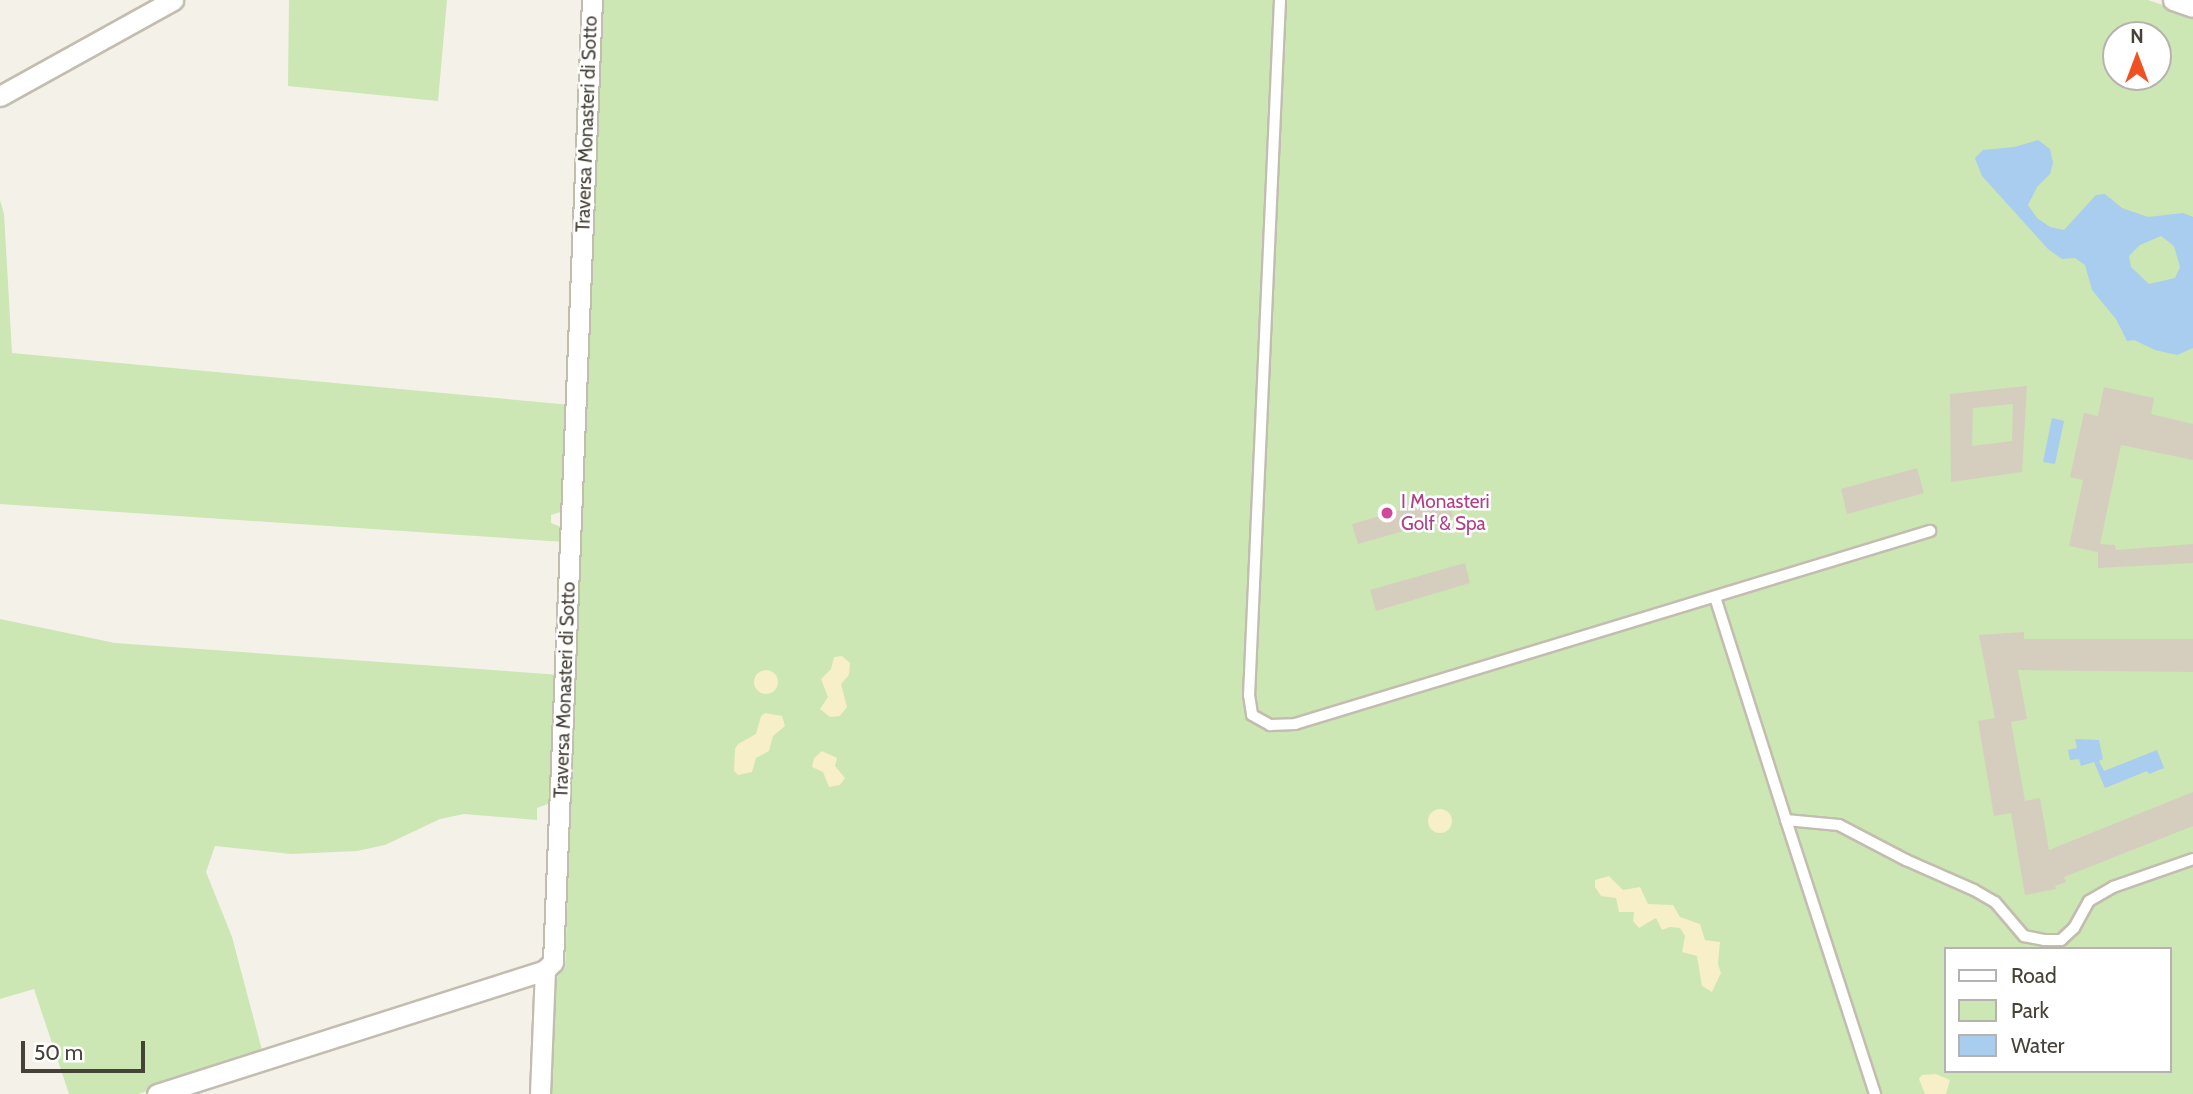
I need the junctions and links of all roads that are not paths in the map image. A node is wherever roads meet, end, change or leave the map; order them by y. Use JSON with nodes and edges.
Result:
{"nodes":[{"id":1,"x":173,"y":0,"type":"edge"},
{"id":2,"x":592,"y":0,"type":"edge"},
{"id":3,"x":1280,"y":0,"type":"edge"},
{"id":4,"x":2173,"y":0,"type":"edge"},
{"id":5,"x":2193,"y":7,"type":"edge"},
{"id":6,"x":0,"y":96,"type":"edge"},
{"id":7,"x":1930,"y":531,"type":"dead end"},
{"id":8,"x":1715,"y":597,"type":"junction"},
{"id":9,"x":1786,"y":820,"type":"junction"},
{"id":10,"x":2193,"y":859,"type":"edge"},
{"id":11,"x":545,"y":970,"type":"junction"},
{"id":12,"x":157,"y":1094,"type":"edge"},
{"id":13,"x":540,"y":1094,"type":"edge"},
{"id":14,"x":1875,"y":1094,"type":"edge"}],
"edges":[{"from":1,"to":6,"type":"street"},
{"from":2,"to":11,"type":"street","name":"Traversa Monasteri di Sotto"},
{"from":3,"to":8,"type":"lane"},
{"from":4,"to":5,"type":"street"},
{"from":7,"to":8,"type":"lane"},
{"from":8,"to":9,"type":"lane"},
{"from":9,"to":10,"type":"lane"},
{"from":9,"to":14,"type":"lane"},
{"from":11,"to":12,"type":"street"},
{"from":11,"to":13,"type":"street","name":"Traversa Monasteri di Sotto"}]}
